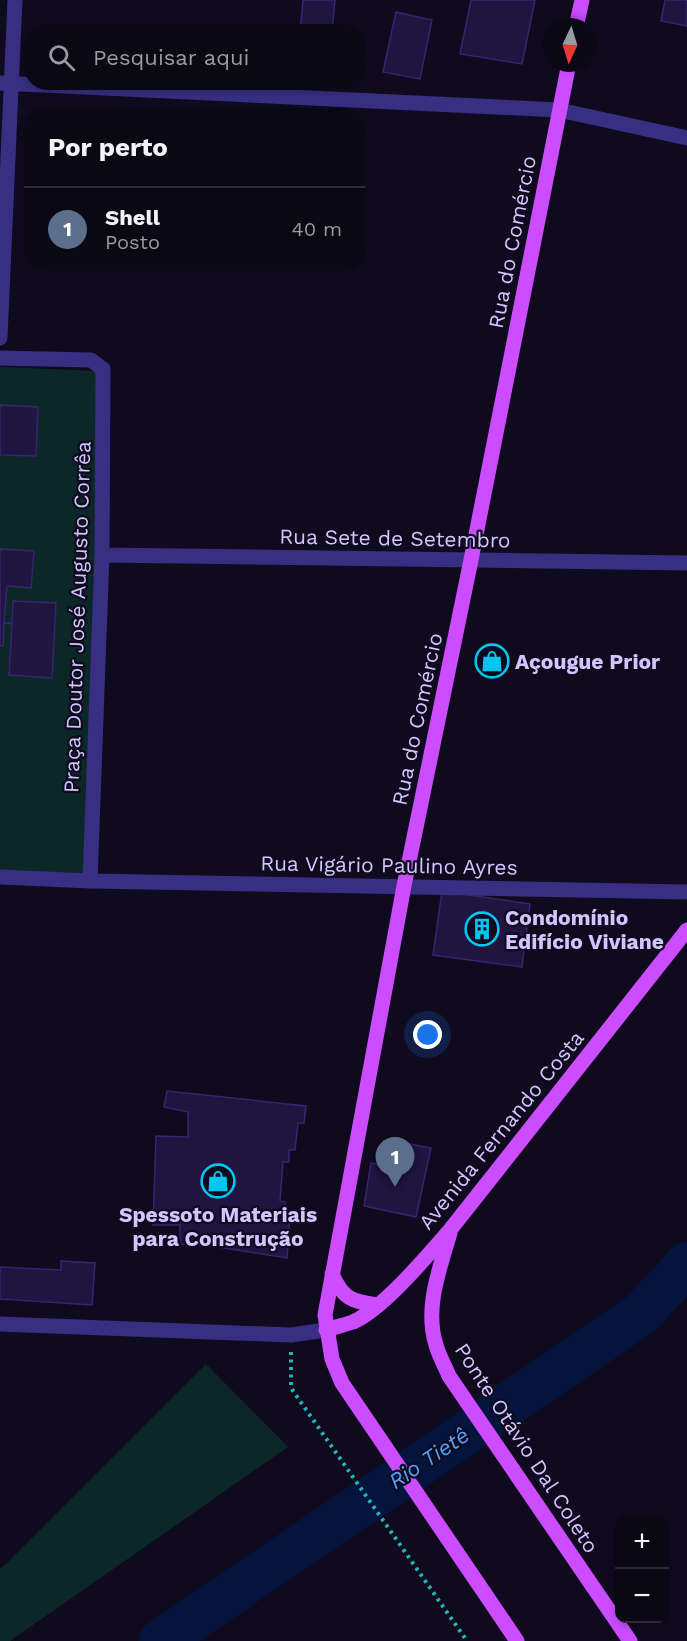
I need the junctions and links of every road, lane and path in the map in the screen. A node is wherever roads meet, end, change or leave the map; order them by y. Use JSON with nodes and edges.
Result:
{"nodes":[{"id":1,"x":15,"y":0,"type":"edge"},
{"id":2,"x":582,"y":0,"type":"edge"},
{"id":3,"x":578,"y":18,"type":"edge"},
{"id":4,"x":567,"y":72,"type":"edge"},
{"id":5,"x":6,"y":83,"type":"edge"},
{"id":6,"x":24,"y":84,"type":"edge"},
{"id":7,"x":149,"y":90,"type":"edge"},
{"id":8,"x":559,"y":110,"type":"junction"},
{"id":9,"x":687,"y":138,"type":"edge"},
{"id":10,"x":0,"y":338,"type":"edge"},
{"id":11,"x":0,"y":358,"type":"edge"},
{"id":12,"x":102,"y":555,"type":"junction"},
{"id":13,"x":471,"y":560,"type":"junction"},
{"id":14,"x":687,"y":563,"type":"edge"},
{"id":15,"x":0,"y":877,"type":"edge"},
{"id":16,"x":90,"y":881,"type":"junction"},
{"id":17,"x":404,"y":886,"type":"junction"},
{"id":18,"x":687,"y":892,"type":"edge"},
{"id":19,"x":687,"y":930,"type":"edge"},
{"id":20,"x":450,"y":1230,"type":"junction"},
{"id":21,"x":332,"y":1274,"type":"junction"},
{"id":22,"x":377,"y":1305,"type":"junction"},
{"id":23,"x":0,"y":1324,"type":"edge"},
{"id":24,"x":326,"y":1330,"type":"junction"},
{"id":25,"x":291,"y":1335,"type":"junction"},
{"id":26,"x":627,"y":1638,"type":"edge"},
{"id":27,"x":467,"y":1641,"type":"edge"},
{"id":28,"x":517,"y":1641,"type":"edge"}],
"edges":[{"from":1,"to":5,"type":"street"},
{"from":2,"to":3,"type":"main road"},
{"from":4,"to":8,"type":"main road","name":"Rua do Comércio"},
{"from":5,"to":6,"type":"street"},
{"from":5,"to":10,"type":"street"},
{"from":7,"to":8,"type":"street"},
{"from":8,"to":9,"type":"street"},
{"from":8,"to":13,"type":"main road","name":"Rua do Comércio"},
{"from":11,"to":12,"type":"street","name":"Praça Doutor José Augusto Corrêa"},
{"from":12,"to":13,"type":"street","name":"Rua Sete de Setembro"},
{"from":12,"to":16,"type":"street","name":"Praça Doutor José Augusto Corrêa"},
{"from":13,"to":14,"type":"street","name":"Rua Sete de Setembro"},
{"from":13,"to":17,"type":"main road","name":"Rua do Comércio"},
{"from":15,"to":16,"type":"street"},
{"from":16,"to":17,"type":"street","name":"Rua Vigário Paulino Ayres"},
{"from":17,"to":18,"type":"street","name":"Rua Vigário Paulino Ayres"},
{"from":17,"to":21,"type":"main road","name":"Rua do Comércio"},
{"from":19,"to":20,"type":"main road","name":"Avenida Fernando Costa"},
{"from":20,"to":22,"type":"main road","name":"Avenida Fernando Costa"},
{"from":20,"to":26,"type":"main road","name":"Ponte Otávio Dal Coleto"},
{"from":21,"to":22,"type":"main road"},
{"from":21,"to":24,"type":"main road","name":"Rua do Comércio"},
{"from":22,"to":24,"type":"main road","name":"Avenida Fernando Costa"},
{"from":23,"to":25,"type":"street"},
{"from":24,"to":25,"type":"street"},
{"from":24,"to":28,"type":"main road","name":"Rua do Comércio"},
{"from":25,"to":27,"type":"path"}]}
